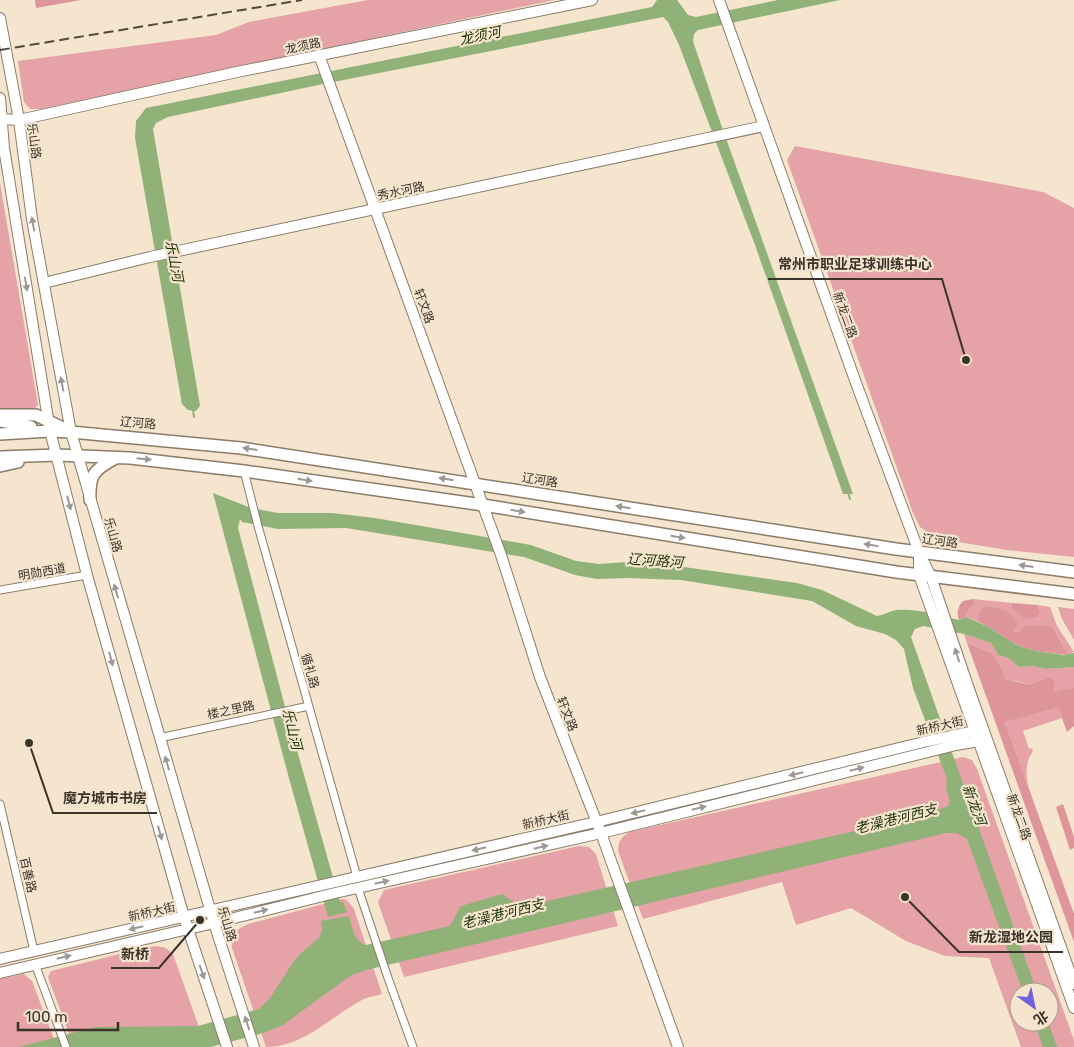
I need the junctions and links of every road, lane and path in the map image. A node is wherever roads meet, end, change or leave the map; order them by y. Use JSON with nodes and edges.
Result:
{"nodes":[{"id":1,"x":592,"y":0,"type":"edge"},
{"id":2,"x":721,"y":4,"type":"edge"},
{"id":3,"x":0,"y":18,"type":"edge"},
{"id":4,"x":319,"y":55,"type":"junction"},
{"id":5,"x":0,"y":98,"type":"edge"},
{"id":6,"x":19,"y":120,"type":"junction"},
{"id":7,"x":1,"y":125,"type":"edge"},
{"id":8,"x":764,"y":126,"type":"junction"},
{"id":9,"x":375,"y":210,"type":"junction"},
{"id":10,"x":44,"y":283,"type":"junction"},
{"id":11,"x":0,"y":415,"type":"edge"},
{"id":12,"x":0,"y":421,"type":"edge"},
{"id":13,"x":50,"y":426,"type":"junction"},
{"id":14,"x":71,"y":432,"type":"junction"},
{"id":15,"x":0,"y":434,"type":"edge"},
{"id":16,"x":57,"y":455,"type":"junction"},
{"id":17,"x":78,"y":456,"type":"junction"},
{"id":18,"x":0,"y":457,"type":"edge"},
{"id":19,"x":116,"y":458,"type":"junction"},
{"id":20,"x":0,"y":466,"type":"edge"},
{"id":21,"x":244,"y":470,"type":"junction"},
{"id":22,"x":475,"y":483,"type":"junction"},
{"id":23,"x":90,"y":500,"type":"junction"},
{"id":24,"x":483,"y":505,"type":"junction"},
{"id":25,"x":919,"y":552,"type":"junction"},
{"id":26,"x":1074,"y":572,"type":"edge"},
{"id":27,"x":87,"y":575,"type":"junction"},
{"id":28,"x":919,"y":575,"type":"junction"},
{"id":29,"x":931,"y":576,"type":"junction"},
{"id":30,"x":0,"y":590,"type":"edge"},
{"id":31,"x":1074,"y":594,"type":"edge"},
{"id":32,"x":937,"y":610,"type":"junction"},
{"id":33,"x":308,"y":706,"type":"junction"},
{"id":34,"x":979,"y":735,"type":"junction"},
{"id":35,"x":159,"y":738,"type":"junction"},
{"id":36,"x":930,"y":746,"type":"junction"},
{"id":37,"x":0,"y":804,"type":"edge"},
{"id":38,"x":596,"y":822,"type":"junction"},
{"id":39,"x":601,"y":832,"type":"junction"},
{"id":40,"x":357,"y":877,"type":"junction"},
{"id":41,"x":333,"y":888,"type":"junction"},
{"id":42,"x":358,"y":888,"type":"junction"},
{"id":43,"x":309,"y":894,"type":"junction"},
{"id":44,"x":210,"y":911,"type":"junction"},
{"id":45,"x":184,"y":917,"type":"junction"},
{"id":46,"x":214,"y":923,"type":"junction"},
{"id":47,"x":187,"y":929,"type":"junction"},
{"id":48,"x":34,"y":951,"type":"junction"},
{"id":49,"x":0,"y":959,"type":"edge"},
{"id":50,"x":35,"y":964,"type":"junction"},
{"id":51,"x":0,"y":973,"type":"edge"},
{"id":52,"x":1074,"y":984,"type":"edge"},
{"id":53,"x":1074,"y":1008,"type":"edge"},
{"id":54,"x":253,"y":1044,"type":"edge"},
{"id":55,"x":66,"y":1047,"type":"edge"},
{"id":56,"x":227,"y":1047,"type":"edge"},
{"id":57,"x":413,"y":1047,"type":"edge"},
{"id":58,"x":678,"y":1047,"type":"edge"}],
"edges":[{"from":1,"to":4,"type":"street","name":"龙须路"},
{"from":2,"to":8,"type":"street","name":"新龙二路"},
{"from":3,"to":6,"type":"street","name":"乐山路"},
{"from":4,"to":6,"type":"street","name":"龙须路"},
{"from":4,"to":9,"type":"street","name":"轩文路"},
{"from":5,"to":7,"type":"street"},
{"from":6,"to":7,"type":"street","name":"龙须路"},
{"from":10,"to":6,"type":"street","name":"乐山路","one_way":true},
{"from":7,"to":13,"type":"street","one_way":true},
{"from":8,"to":9,"type":"street","name":"秀水河路"},
{"from":8,"to":25,"type":"street","name":"新龙二路"},
{"from":9,"to":10,"type":"street","name":"秀水河路"},
{"from":9,"to":22,"type":"street","name":"轩文路"},
{"from":14,"to":10,"type":"street","name":"乐山路","one_way":true},
{"from":11,"to":13,"type":"main road"},
{"from":12,"to":13,"type":"main road"},
{"from":13,"to":14,"type":"main road","name":"辽河路"},
{"from":13,"to":15,"type":"main road","name":"辽河路"},
{"from":13,"to":16,"type":"street"},
{"from":14,"to":17,"type":"street","name":"乐山路"},
{"from":22,"to":14,"type":"main road","name":"辽河路","one_way":true},
{"from":16,"to":17,"type":"main road"},
{"from":16,"to":18,"type":"main road"},
{"from":16,"to":20,"type":"main road"},
{"from":16,"to":27,"type":"street","one_way":true},
{"from":17,"to":19,"type":"main road"},
{"from":17,"to":23,"type":"street","name":"乐山路"},
{"from":19,"to":21,"type":"main road","one_way":true},
{"from":19,"to":23,"type":"main road"},
{"from":21,"to":24,"type":"main road","one_way":true},
{"from":21,"to":33,"type":"street","name":"循礼路"},
{"from":22,"to":24,"type":"street","name":"轩文路"},
{"from":25,"to":22,"type":"main road","name":"辽河路","one_way":true},
{"from":35,"to":23,"type":"street","name":"乐山路","one_way":true},
{"from":24,"to":28,"type":"main road","one_way":true},
{"from":24,"to":38,"type":"street","name":"轩文路"},
{"from":26,"to":25,"type":"main road","name":"辽河路","one_way":true},
{"from":25,"to":28,"type":"street"},
{"from":25,"to":29,"type":"street"},
{"from":27,"to":30,"type":"street","name":"明勋西道"},
{"from":27,"to":45,"type":"street","one_way":true},
{"from":28,"to":29,"type":"main road"},
{"from":28,"to":32,"type":"street"},
{"from":29,"to":31,"type":"main road"},
{"from":29,"to":32,"type":"street"},
{"from":32,"to":34,"type":"street","name":"新龙二路"},
{"from":33,"to":35,"type":"street","name":"楼之里路"},
{"from":33,"to":40,"type":"street","name":"循礼路"},
{"from":34,"to":36,"type":"street","name":"新桥大街"},
{"from":34,"to":52,"type":"street","name":"新龙二路"},
{"from":34,"to":53,"type":"street","name":"新龙二路"},
{"from":44,"to":35,"type":"street","name":"乐山路","one_way":true},
{"from":36,"to":38,"type":"street","name":"新桥大街","one_way":true},
{"from":39,"to":36,"type":"street","name":"新桥大街","one_way":true},
{"from":37,"to":48,"type":"street","name":"百善路"},
{"from":38,"to":39,"type":"street","name":"轩文路"},
{"from":38,"to":40,"type":"street","name":"新桥大街","one_way":true},
{"from":42,"to":39,"type":"street","name":"新桥大街","one_way":true},
{"from":39,"to":58,"type":"street","name":"轩文路"},
{"from":40,"to":41,"type":"street","name":"新桥大街"},
{"from":41,"to":42,"type":"street","name":"新桥大街"},
{"from":41,"to":43,"type":"street","name":"新桥大街"},
{"from":42,"to":57,"type":"street"},
{"from":43,"to":44,"type":"street","name":"新桥大街"},
{"from":46,"to":43,"type":"street","name":"新桥大街","one_way":true},
{"from":44,"to":45,"type":"street","name":"新桥大街"},
{"from":44,"to":46,"type":"street","name":"乐山路"},
{"from":45,"to":47,"type":"street"},
{"from":45,"to":48,"type":"street","name":"新桥大街","one_way":true},
{"from":46,"to":47,"type":"street","name":"新桥大街"},
{"from":54,"to":46,"type":"street","name":"乐山路","one_way":true},
{"from":50,"to":47,"type":"street","name":"新桥大街","one_way":true},
{"from":47,"to":56,"type":"street","one_way":true},
{"from":48,"to":49,"type":"street","name":"新桥大街"},
{"from":50,"to":51,"type":"street","name":"新桥大街"},
{"from":50,"to":55,"type":"street"}]}
